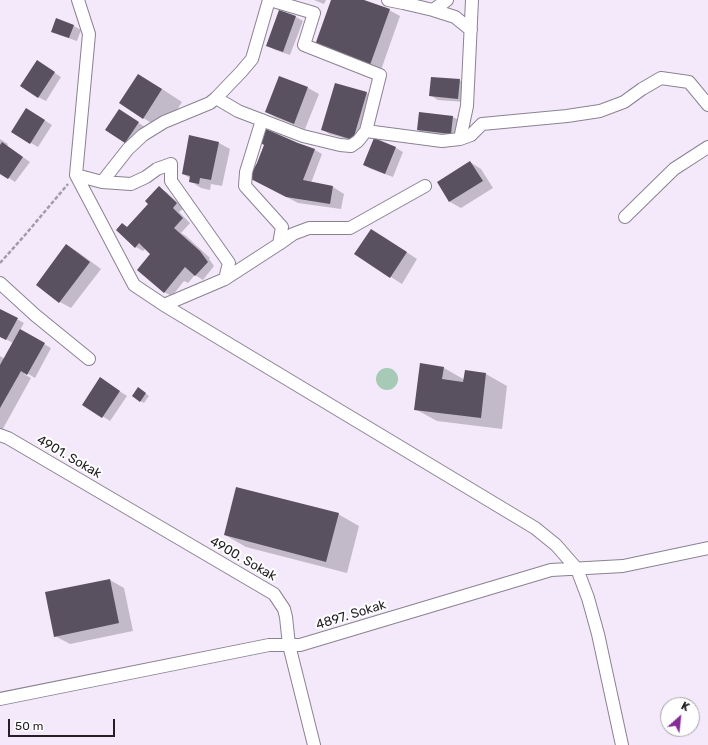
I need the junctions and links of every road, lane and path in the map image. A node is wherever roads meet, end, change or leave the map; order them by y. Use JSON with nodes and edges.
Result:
{"nodes":[{"id":1,"x":78,"y":0,"type":"edge"},
{"id":2,"x":270,"y":0,"type":"edge"},
{"id":3,"x":388,"y":0,"type":"edge"},
{"id":4,"x":447,"y":0,"type":"edge"},
{"id":5,"x":472,"y":0,"type":"edge"},
{"id":6,"x":433,"y":10,"type":"junction"},
{"id":7,"x":471,"y":30,"type":"junction"},
{"id":8,"x":216,"y":98,"type":"junction"},
{"id":9,"x":708,"y":105,"type":"edge"},
{"id":10,"x":262,"y":120,"type":"junction"},
{"id":11,"x":366,"y":131,"type":"junction"},
{"id":12,"x":460,"y":139,"type":"junction"},
{"id":13,"x":708,"y":147,"type":"edge"},
{"id":14,"x":76,"y":175,"type":"junction"},
{"id":15,"x":102,"y":182,"type":"junction"},
{"id":16,"x":425,"y":186,"type":"dead end"},
{"id":17,"x":625,"y":217,"type":"dead end"},
{"id":18,"x":279,"y":244,"type":"junction"},
{"id":19,"x":0,"y":263,"type":"edge"},
{"id":20,"x":225,"y":279,"type":"junction"},
{"id":21,"x":0,"y":283,"type":"edge"},
{"id":22,"x":164,"y":305,"type":"junction"},
{"id":23,"x":89,"y":359,"type":"dead end"},
{"id":24,"x":0,"y":435,"type":"edge"},
{"id":25,"x":123,"y":505,"type":"joint"},
{"id":26,"x":708,"y":548,"type":"edge"},
{"id":27,"x":577,"y":569,"type":"junction"},
{"id":28,"x":289,"y":645,"type":"junction"},
{"id":29,"x":0,"y":699,"type":"edge"},
{"id":30,"x":314,"y":745,"type":"edge"},
{"id":31,"x":622,"y":745,"type":"edge"}],
"edges":[{"from":1,"to":14,"type":"street"},
{"from":2,"to":8,"type":"street"},
{"from":2,"to":11,"type":"street"},
{"from":3,"to":6,"type":"street"},
{"from":4,"to":6,"type":"street"},
{"from":5,"to":7,"type":"street"},
{"from":6,"to":7,"type":"street"},
{"from":7,"to":12,"type":"street"},
{"from":8,"to":10,"type":"street"},
{"from":8,"to":15,"type":"street"},
{"from":9,"to":12,"type":"street"},
{"from":10,"to":11,"type":"street"},
{"from":10,"to":18,"type":"street"},
{"from":11,"to":12,"type":"street"},
{"from":13,"to":17,"type":"street"},
{"from":14,"to":15,"type":"street"},
{"from":14,"to":19,"type":"path"},
{"from":14,"to":22,"type":"street"},
{"from":15,"to":20,"type":"street"},
{"from":16,"to":18,"type":"street"},
{"from":18,"to":20,"type":"street"},
{"from":20,"to":22,"type":"street"},
{"from":21,"to":23,"type":"street"},
{"from":22,"to":27,"type":"street"},
{"from":24,"to":25,"type":"street","name":"4901. Sokak"},
{"from":25,"to":28,"type":"street","name":"4900. Sokak"},
{"from":26,"to":27,"type":"street","name":"4897. Sokak"},
{"from":27,"to":28,"type":"street","name":"4897. Sokak"},
{"from":27,"to":31,"type":"street"},
{"from":28,"to":29,"type":"street","name":"4897. Sokak"},
{"from":28,"to":30,"type":"street","name":"4900. Sokak"}]}
